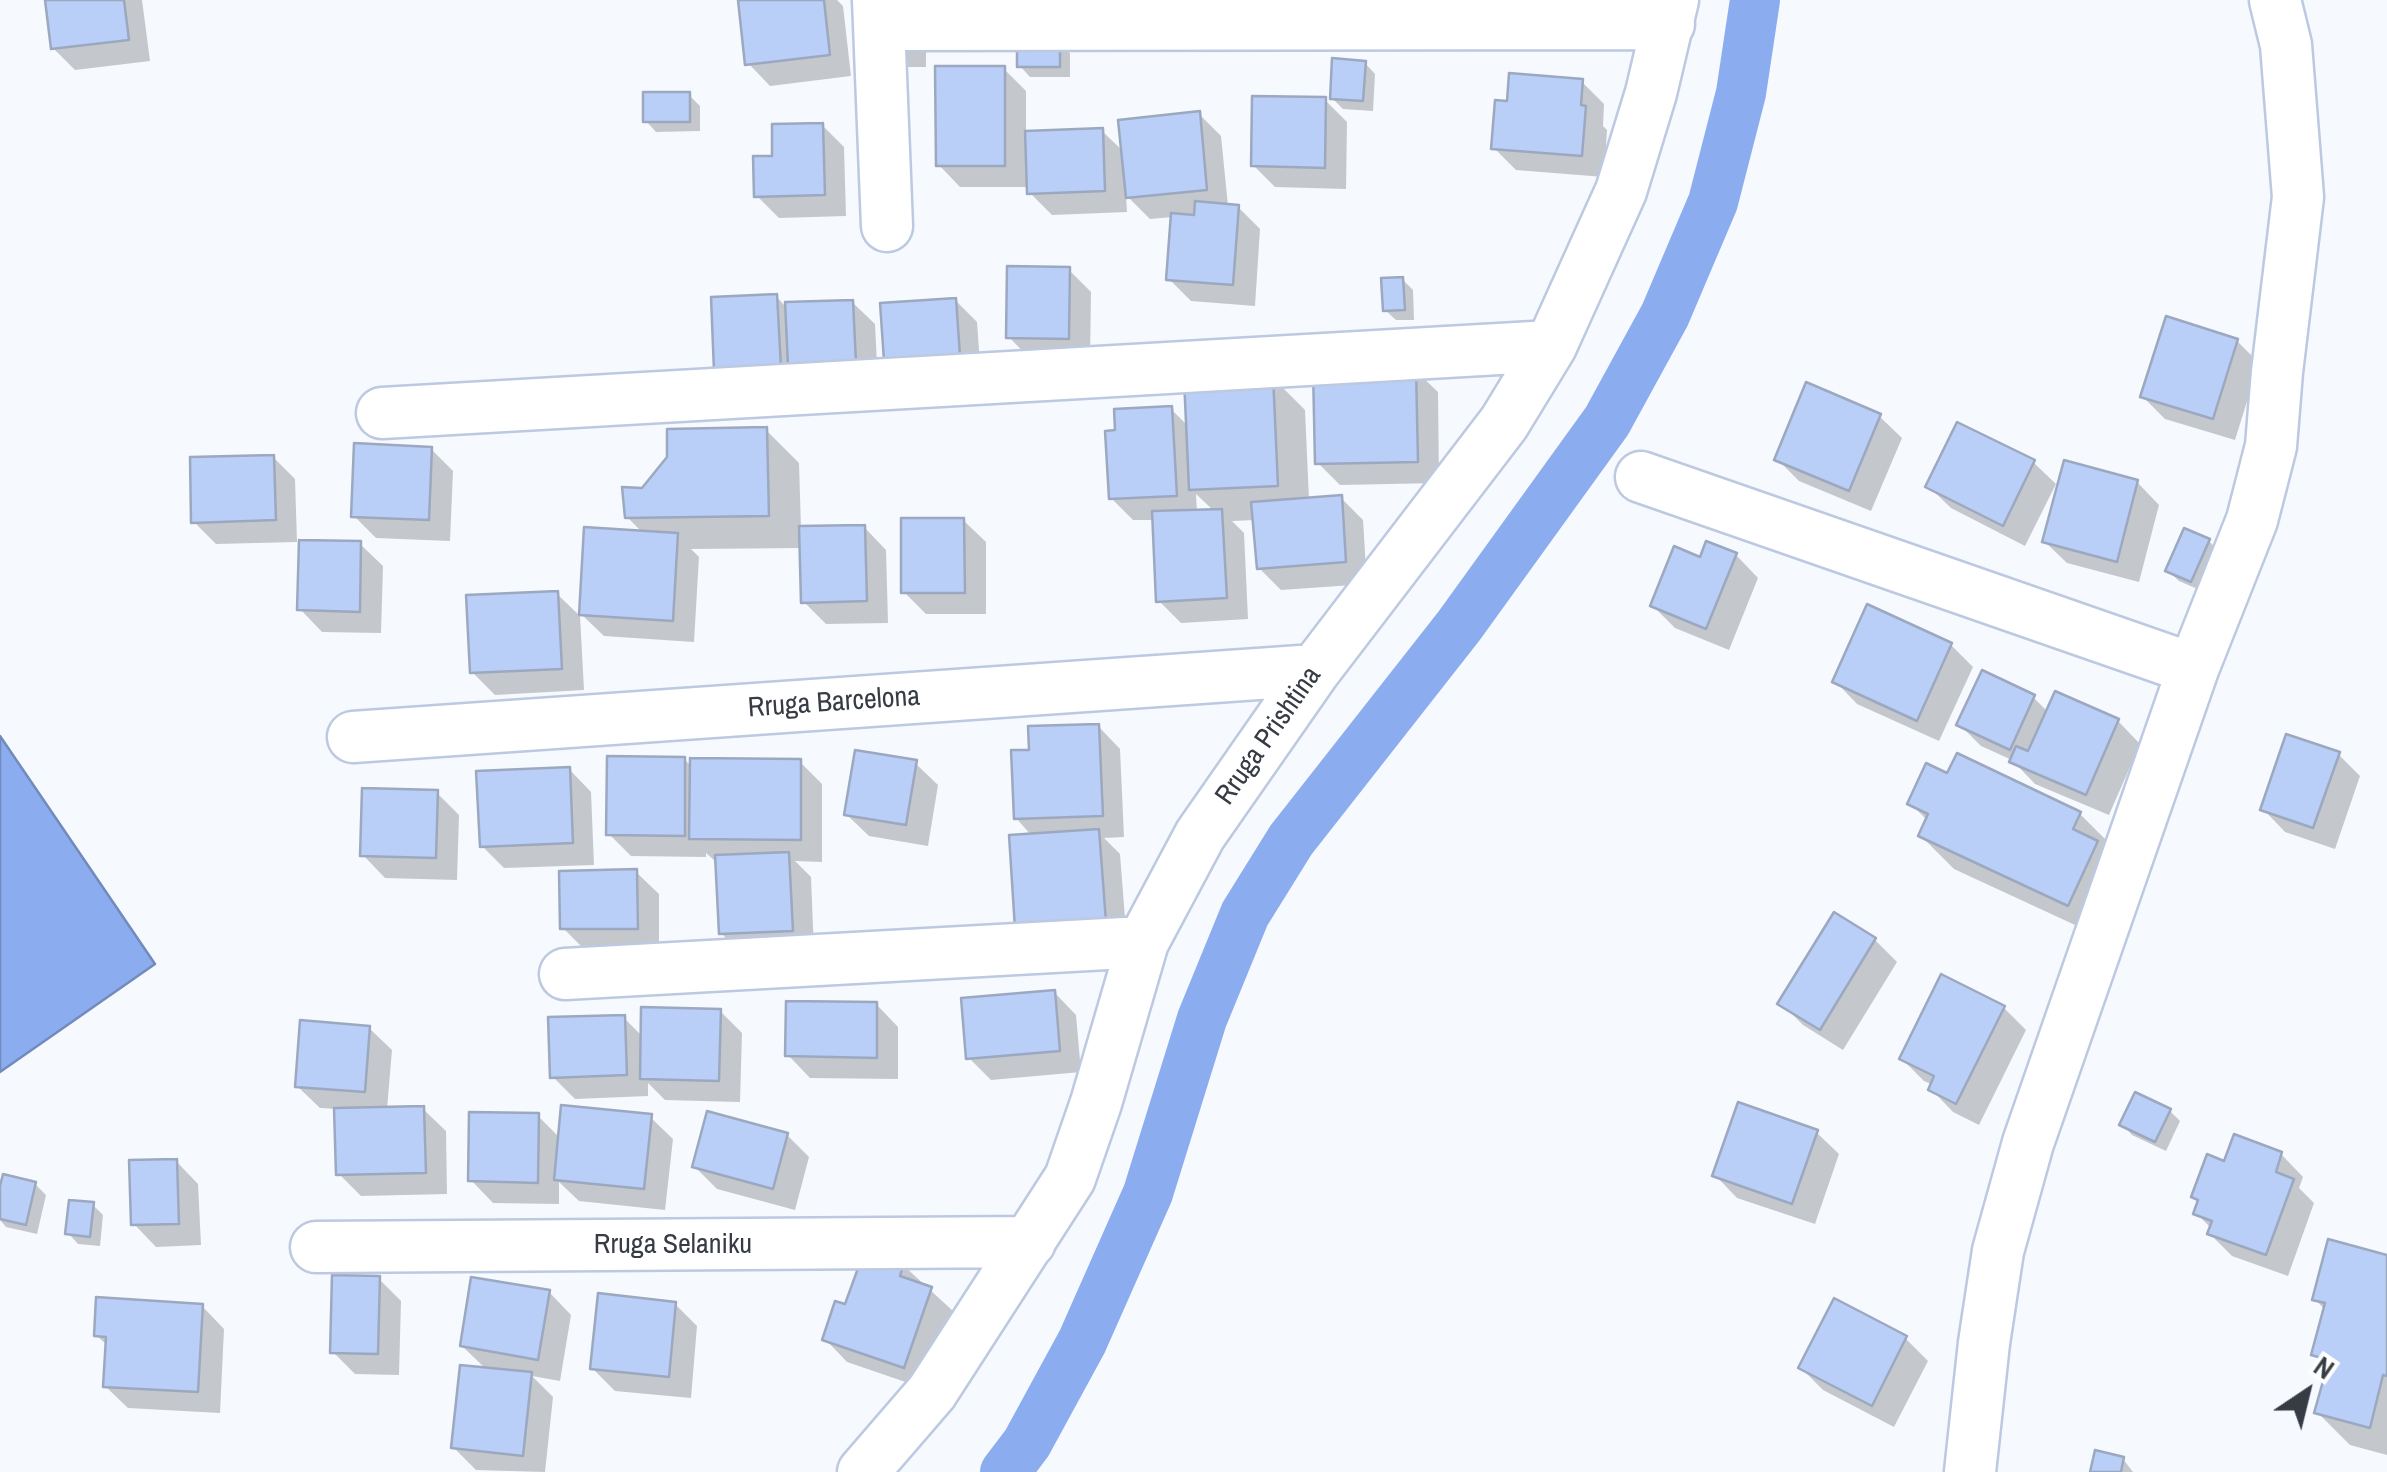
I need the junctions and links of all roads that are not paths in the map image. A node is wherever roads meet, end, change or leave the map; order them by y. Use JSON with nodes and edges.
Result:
{"nodes":[{"id":1,"x":2275,"y":0,"type":"edge"},
{"id":2,"x":879,"y":12,"type":"edge"},
{"id":3,"x":1671,"y":12,"type":"edge"},
{"id":4,"x":887,"y":226,"type":"dead end"},
{"id":5,"x":1551,"y":346,"type":"junction"},
{"id":6,"x":382,"y":413,"type":"dead end"},
{"id":7,"x":1641,"y":477,"type":"dead end"},
{"id":8,"x":2192,"y":669,"type":"junction"},
{"id":9,"x":1314,"y":670,"type":"junction"},
{"id":10,"x":353,"y":737,"type":"dead end"},
{"id":11,"x":1143,"y":942,"type":"junction"},
{"id":12,"x":565,"y":974,"type":"dead end"},
{"id":13,"x":1030,"y":1242,"type":"junction"},
{"id":14,"x":316,"y":1247,"type":"dead end"},
{"id":15,"x":862,"y":1472,"type":"edge"},
{"id":16,"x":1970,"y":1472,"type":"edge"}],
"edges":[{"from":1,"to":8,"type":"street"},
{"from":2,"to":3,"type":"street"},
{"from":2,"to":4,"type":"street"},
{"from":3,"to":5,"type":"street","name":"Rruga Prishtina"},
{"from":5,"to":6,"type":"street"},
{"from":5,"to":9,"type":"street","name":"Rruga Prishtina"},
{"from":7,"to":8,"type":"street"},
{"from":8,"to":16,"type":"street"},
{"from":9,"to":10,"type":"street","name":"Rruga Barcelona"},
{"from":9,"to":11,"type":"street","name":"Rruga Prishtina"},
{"from":11,"to":12,"type":"street"},
{"from":11,"to":13,"type":"street","name":"Rruga Prishtina"},
{"from":13,"to":14,"type":"street","name":"Rruga Selaniku"},
{"from":13,"to":15,"type":"street","name":"Rruga Prishtina"}]}
